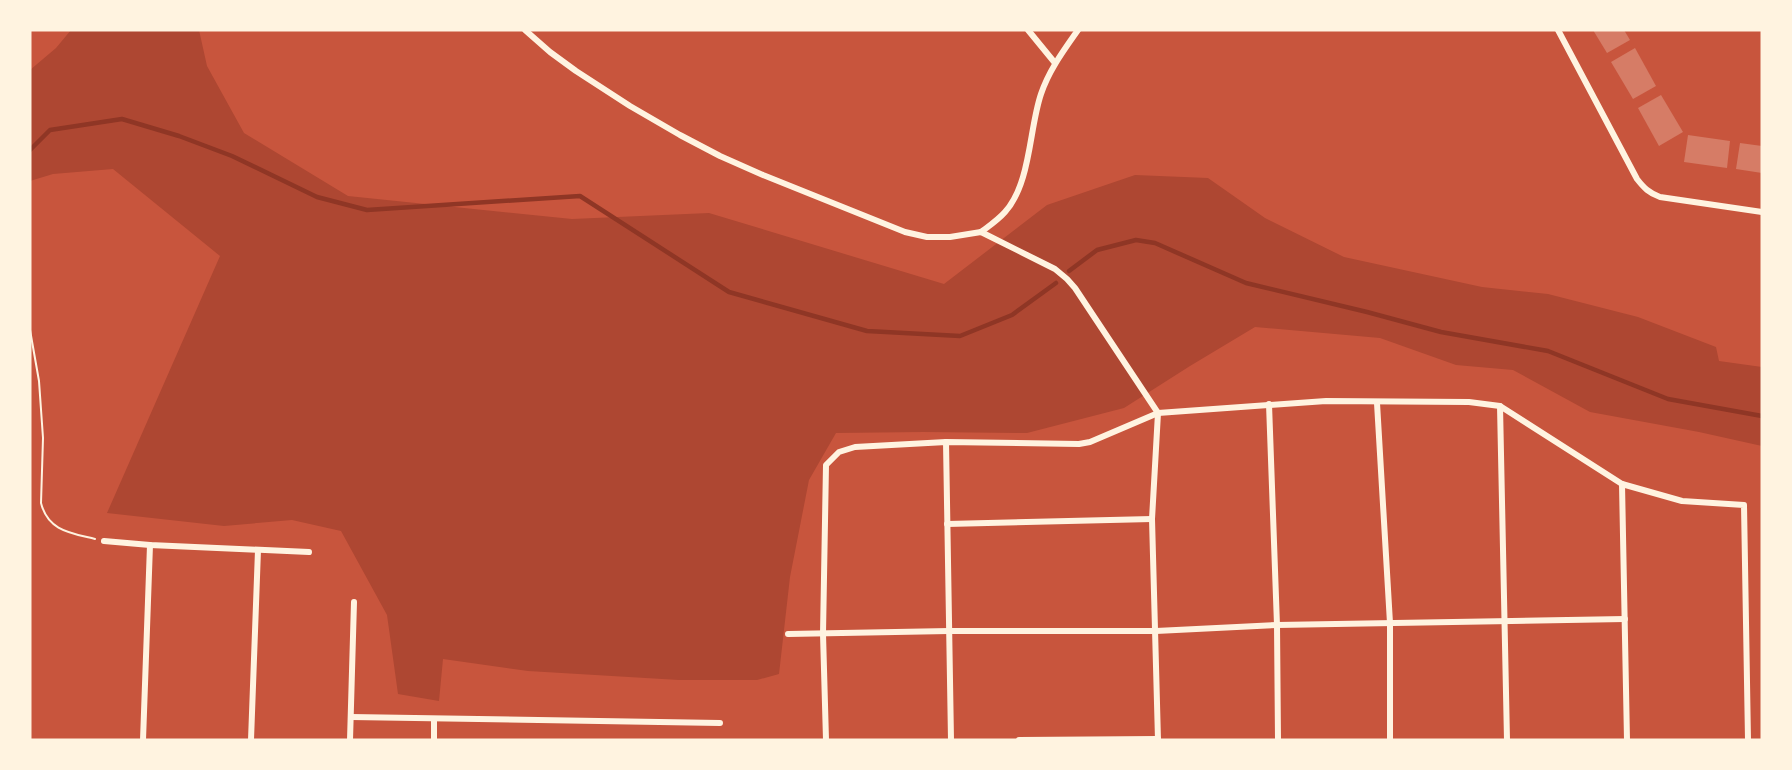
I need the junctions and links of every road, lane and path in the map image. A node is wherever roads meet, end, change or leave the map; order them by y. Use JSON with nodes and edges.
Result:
{"nodes":[{"id":1,"x":525,"y":30,"type":"edge"},
{"id":2,"x":1028,"y":30,"type":"edge"},
{"id":3,"x":1078,"y":30,"type":"edge"},
{"id":4,"x":1558,"y":30,"type":"edge"},
{"id":5,"x":1055,"y":63,"type":"junction"},
{"id":6,"x":1762,"y":212,"type":"edge"},
{"id":7,"x":981,"y":232,"type":"junction"},
{"id":8,"x":30,"y":330,"type":"edge"},
{"id":9,"x":1377,"y":403,"type":"junction"},
{"id":10,"x":1269,"y":404,"type":"junction"},
{"id":11,"x":1500,"y":406,"type":"junction"},
{"id":12,"x":1158,"y":413,"type":"junction"},
{"id":13,"x":946,"y":442,"type":"junction"},
{"id":14,"x":1622,"y":484,"type":"junction"},
{"id":15,"x":1152,"y":519,"type":"junction"},
{"id":16,"x":947,"y":524,"type":"junction"},
{"id":17,"x":104,"y":541,"type":"joint"},
{"id":18,"x":150,"y":545,"type":"junction"},
{"id":19,"x":258,"y":550,"type":"junction"},
{"id":20,"x":309,"y":552,"type":"dead end"},
{"id":21,"x":354,"y":602,"type":"dead end"},
{"id":22,"x":1624,"y":619,"type":"junction"},
{"id":23,"x":1505,"y":621,"type":"junction"},
{"id":24,"x":1390,"y":623,"type":"junction"},
{"id":25,"x":1277,"y":625,"type":"junction"},
{"id":26,"x":949,"y":631,"type":"junction"},
{"id":27,"x":1156,"y":631,"type":"junction"},
{"id":28,"x":788,"y":634,"type":"dead end"},
{"id":29,"x":823,"y":634,"type":"junction"},
{"id":30,"x":351,"y":717,"type":"junction"},
{"id":31,"x":434,"y":718,"type":"junction"},
{"id":32,"x":720,"y":723,"type":"dead end"},
{"id":33,"x":143,"y":740,"type":"edge"},
{"id":34,"x":251,"y":740,"type":"edge"},
{"id":35,"x":350,"y":740,"type":"edge"},
{"id":36,"x":434,"y":740,"type":"edge"},
{"id":37,"x":826,"y":740,"type":"edge"},
{"id":38,"x":951,"y":740,"type":"edge"},
{"id":39,"x":1019,"y":740,"type":"edge"},
{"id":40,"x":1158,"y":740,"type":"edge"},
{"id":41,"x":1278,"y":740,"type":"edge"},
{"id":42,"x":1390,"y":740,"type":"edge"},
{"id":43,"x":1508,"y":740,"type":"edge"},
{"id":44,"x":1627,"y":740,"type":"edge"},
{"id":45,"x":1748,"y":740,"type":"edge"}],
"edges":[{"from":1,"to":7,"type":"street"},
{"from":2,"to":5,"type":"street"},
{"from":3,"to":5,"type":"street"},
{"from":4,"to":6,"type":"street"},
{"from":5,"to":7,"type":"street"},
{"from":7,"to":12,"type":"street"},
{"from":8,"to":17,"type":"path"},
{"from":9,"to":10,"type":"street"},
{"from":9,"to":11,"type":"street"},
{"from":9,"to":24,"type":"street"},
{"from":10,"to":12,"type":"street"},
{"from":10,"to":25,"type":"street"},
{"from":11,"to":14,"type":"street"},
{"from":11,"to":23,"type":"street"},
{"from":12,"to":13,"type":"street"},
{"from":12,"to":15,"type":"street"},
{"from":13,"to":16,"type":"street"},
{"from":13,"to":29,"type":"street"},
{"from":14,"to":22,"type":"street"},
{"from":14,"to":45,"type":"street"},
{"from":15,"to":16,"type":"street"},
{"from":15,"to":27,"type":"street"},
{"from":16,"to":26,"type":"street"},
{"from":17,"to":18,"type":"street"},
{"from":18,"to":19,"type":"street"},
{"from":18,"to":33,"type":"street"},
{"from":19,"to":20,"type":"street"},
{"from":19,"to":34,"type":"street"},
{"from":21,"to":30,"type":"street"},
{"from":22,"to":23,"type":"street"},
{"from":22,"to":44,"type":"street"},
{"from":23,"to":24,"type":"street"},
{"from":23,"to":43,"type":"street"},
{"from":24,"to":25,"type":"street"},
{"from":24,"to":42,"type":"street"},
{"from":25,"to":27,"type":"street"},
{"from":25,"to":41,"type":"street"},
{"from":26,"to":27,"type":"street"},
{"from":26,"to":29,"type":"street"},
{"from":26,"to":38,"type":"street"},
{"from":27,"to":40,"type":"street"},
{"from":28,"to":29,"type":"street"},
{"from":29,"to":37,"type":"street"},
{"from":30,"to":31,"type":"street"},
{"from":30,"to":35,"type":"street"},
{"from":31,"to":32,"type":"street"},
{"from":31,"to":36,"type":"street"},
{"from":39,"to":40,"type":"street"}]}
